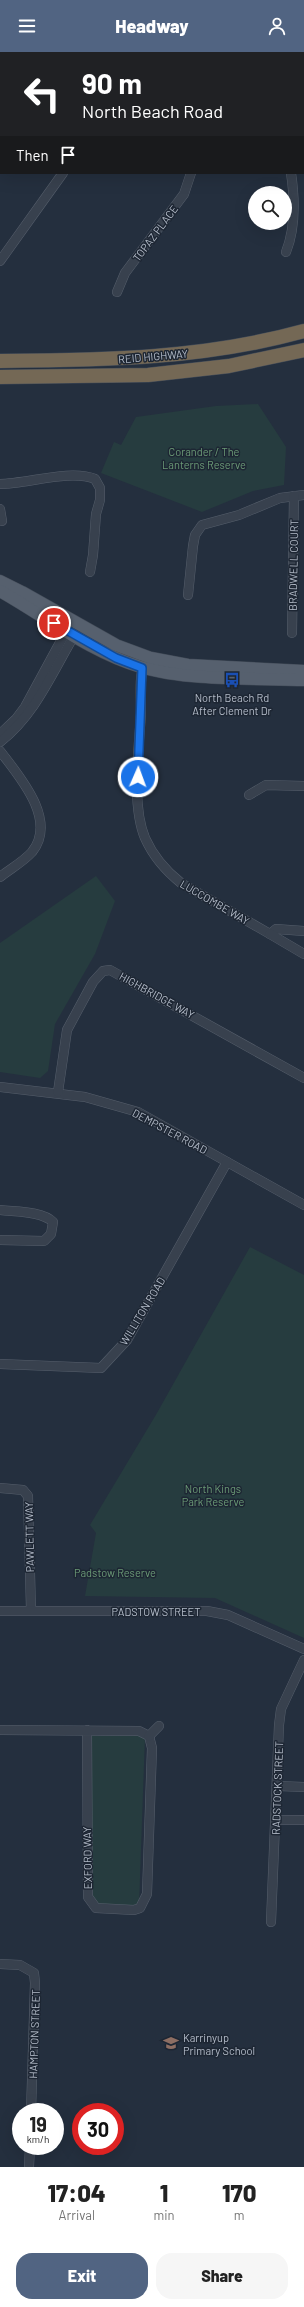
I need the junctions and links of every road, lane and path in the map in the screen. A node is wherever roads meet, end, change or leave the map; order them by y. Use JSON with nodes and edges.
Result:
{"nodes":[{"id":1,"x":62,"y":174,"type":"edge"},
{"id":2,"x":191,"y":174,"type":"edge"},
{"id":3,"x":291,"y":174,"type":"edge"},
{"id":4,"x":286,"y":252,"type":"dead end"},
{"id":5,"x":0,"y":261,"type":"edge"},
{"id":6,"x":117,"y":292,"type":"dead end"},
{"id":7,"x":304,"y":331,"type":"edge"},
{"id":8,"x":304,"y":350,"type":"edge"},
{"id":9,"x":0,"y":361,"type":"edge"},
{"id":10,"x":0,"y":377,"type":"edge"},
{"id":11,"x":0,"y":484,"type":"edge"},
{"id":12,"x":304,"y":495,"type":"edge"},
{"id":13,"x":294,"y":496,"type":"junction"},
{"id":14,"x":0,"y":509,"type":"edge"},
{"id":15,"x":2,"y":521,"type":"dead end"},
{"id":16,"x":90,"y":572,"type":"dead end"},
{"id":17,"x":0,"y":581,"type":"edge"},
{"id":18,"x":0,"y":591,"type":"edge"},
{"id":19,"x":188,"y":595,"type":"dead end"},
{"id":20,"x":73,"y":628,"type":"junction"},
{"id":21,"x":292,"y":634,"type":"dead end"},
{"id":22,"x":144,"y":662,"type":"junction"},
{"id":23,"x":304,"y":670,"type":"edge"},
{"id":24,"x":304,"y":680,"type":"edge"},
{"id":25,"x":0,"y":734,"type":"edge"},
{"id":26,"x":0,"y":742,"type":"edge"},
{"id":27,"x":0,"y":751,"type":"edge"},
{"id":28,"x":304,"y":786,"type":"edge"},
{"id":29,"x":249,"y":795,"type":"dead end"},
{"id":30,"x":0,"y":877,"type":"edge"},
{"id":31,"x":304,"y":931,"type":"edge"},
{"id":32,"x":270,"y":934,"type":"junction"},
{"id":33,"x":304,"y":954,"type":"edge"},
{"id":34,"x":304,"y":1078,"type":"edge"},
{"id":35,"x":0,"y":1087,"type":"edge"},
{"id":36,"x":58,"y":1092,"type":"junction"},
{"id":37,"x":227,"y":1162,"type":"junction"},
{"id":38,"x":304,"y":1205,"type":"edge"},
{"id":39,"x":0,"y":1210,"type":"edge"},
{"id":40,"x":0,"y":1240,"type":"edge"},
{"id":41,"x":0,"y":1364,"type":"edge"},
{"id":42,"x":0,"y":1488,"type":"edge"},
{"id":43,"x":31,"y":1610,"type":"junction"},
{"id":44,"x":0,"y":1611,"type":"edge"},
{"id":45,"x":304,"y":1649,"type":"edge"},
{"id":46,"x":304,"y":1660,"type":"edge"},
{"id":47,"x":159,"y":1726,"type":"dead end"},
{"id":48,"x":0,"y":1730,"type":"edge"},
{"id":49,"x":87,"y":1730,"type":"junction"},
{"id":50,"x":149,"y":1736,"type":"junction"},
{"id":51,"x":278,"y":1786,"type":"junction"},
{"id":52,"x":304,"y":1786,"type":"edge"},
{"id":53,"x":276,"y":1820,"type":"junction"},
{"id":54,"x":304,"y":1820,"type":"edge"},
{"id":55,"x":271,"y":1922,"type":"dead end"},
{"id":56,"x":0,"y":1964,"type":"edge"},
{"id":57,"x":31,"y":2103,"type":"edge"},
{"id":58,"x":30,"y":2155,"type":"edge"},
{"id":59,"x":29,"y":2167,"type":"edge"}],
"edges":[{"from":1,"to":5,"type":"street"},
{"from":2,"to":6,"type":"street","name":"TOPAZ PLACE"},
{"from":3,"to":4,"type":"street"},
{"from":7,"to":9,"type":"highway","name":"REID HIGHWAY"},
{"from":8,"to":10,"type":"highway","name":"REID HIGHWAY"},
{"from":11,"to":16,"type":"street"},
{"from":12,"to":13,"type":"street"},
{"from":13,"to":19,"type":"street"},
{"from":13,"to":21,"type":"street","name":"BRADWELL COURT"},
{"from":14,"to":15,"type":"street"},
{"from":17,"to":20,"type":"main road"},
{"from":18,"to":20,"type":"main road"},
{"from":20,"to":22,"type":"main road"},
{"from":20,"to":25,"type":"street"},
{"from":20,"to":26,"type":"street"},
{"from":22,"to":23,"type":"main road"},
{"from":22,"to":24,"type":"main road"},
{"from":22,"to":32,"type":"street","name":"LUCCOMBE WAY"},
{"from":27,"to":30,"type":"street"},
{"from":28,"to":29,"type":"street"},
{"from":31,"to":32,"type":"street"},
{"from":32,"to":33,"type":"street","name":"LUCCOMBE WAY"},
{"from":34,"to":36,"type":"street","name":"HIGHBRIDGE WAY"},
{"from":35,"to":36,"type":"street","name":"DEMPSTER ROAD"},
{"from":36,"to":37,"type":"street","name":"DEMPSTER ROAD"},
{"from":37,"to":38,"type":"street","name":"DEMPSTER ROAD"},
{"from":37,"to":41,"type":"street","name":"WILLITON ROAD"},
{"from":39,"to":40,"type":"street"},
{"from":42,"to":43,"type":"street","name":"PAWLETT WAY"},
{"from":43,"to":44,"type":"street","name":"PADSTOW STREET"},
{"from":43,"to":45,"type":"street","name":"PADSTOW STREET"},
{"from":46,"to":51,"type":"street","name":"RADSTOCK STREET"},
{"from":47,"to":50,"type":"street"},
{"from":48,"to":49,"type":"street"},
{"from":49,"to":50,"type":"street"},
{"from":49,"to":50,"type":"street","name":"EXFORD WAY"},
{"from":51,"to":52,"type":"street"},
{"from":51,"to":53,"type":"street","name":"RADSTOCK STREET"},
{"from":53,"to":54,"type":"street"},
{"from":53,"to":55,"type":"street","name":"RADSTOCK STREET"},
{"from":56,"to":57,"type":"street","name":"HAMPTON STREET"},
{"from":58,"to":59,"type":"street"}]}
